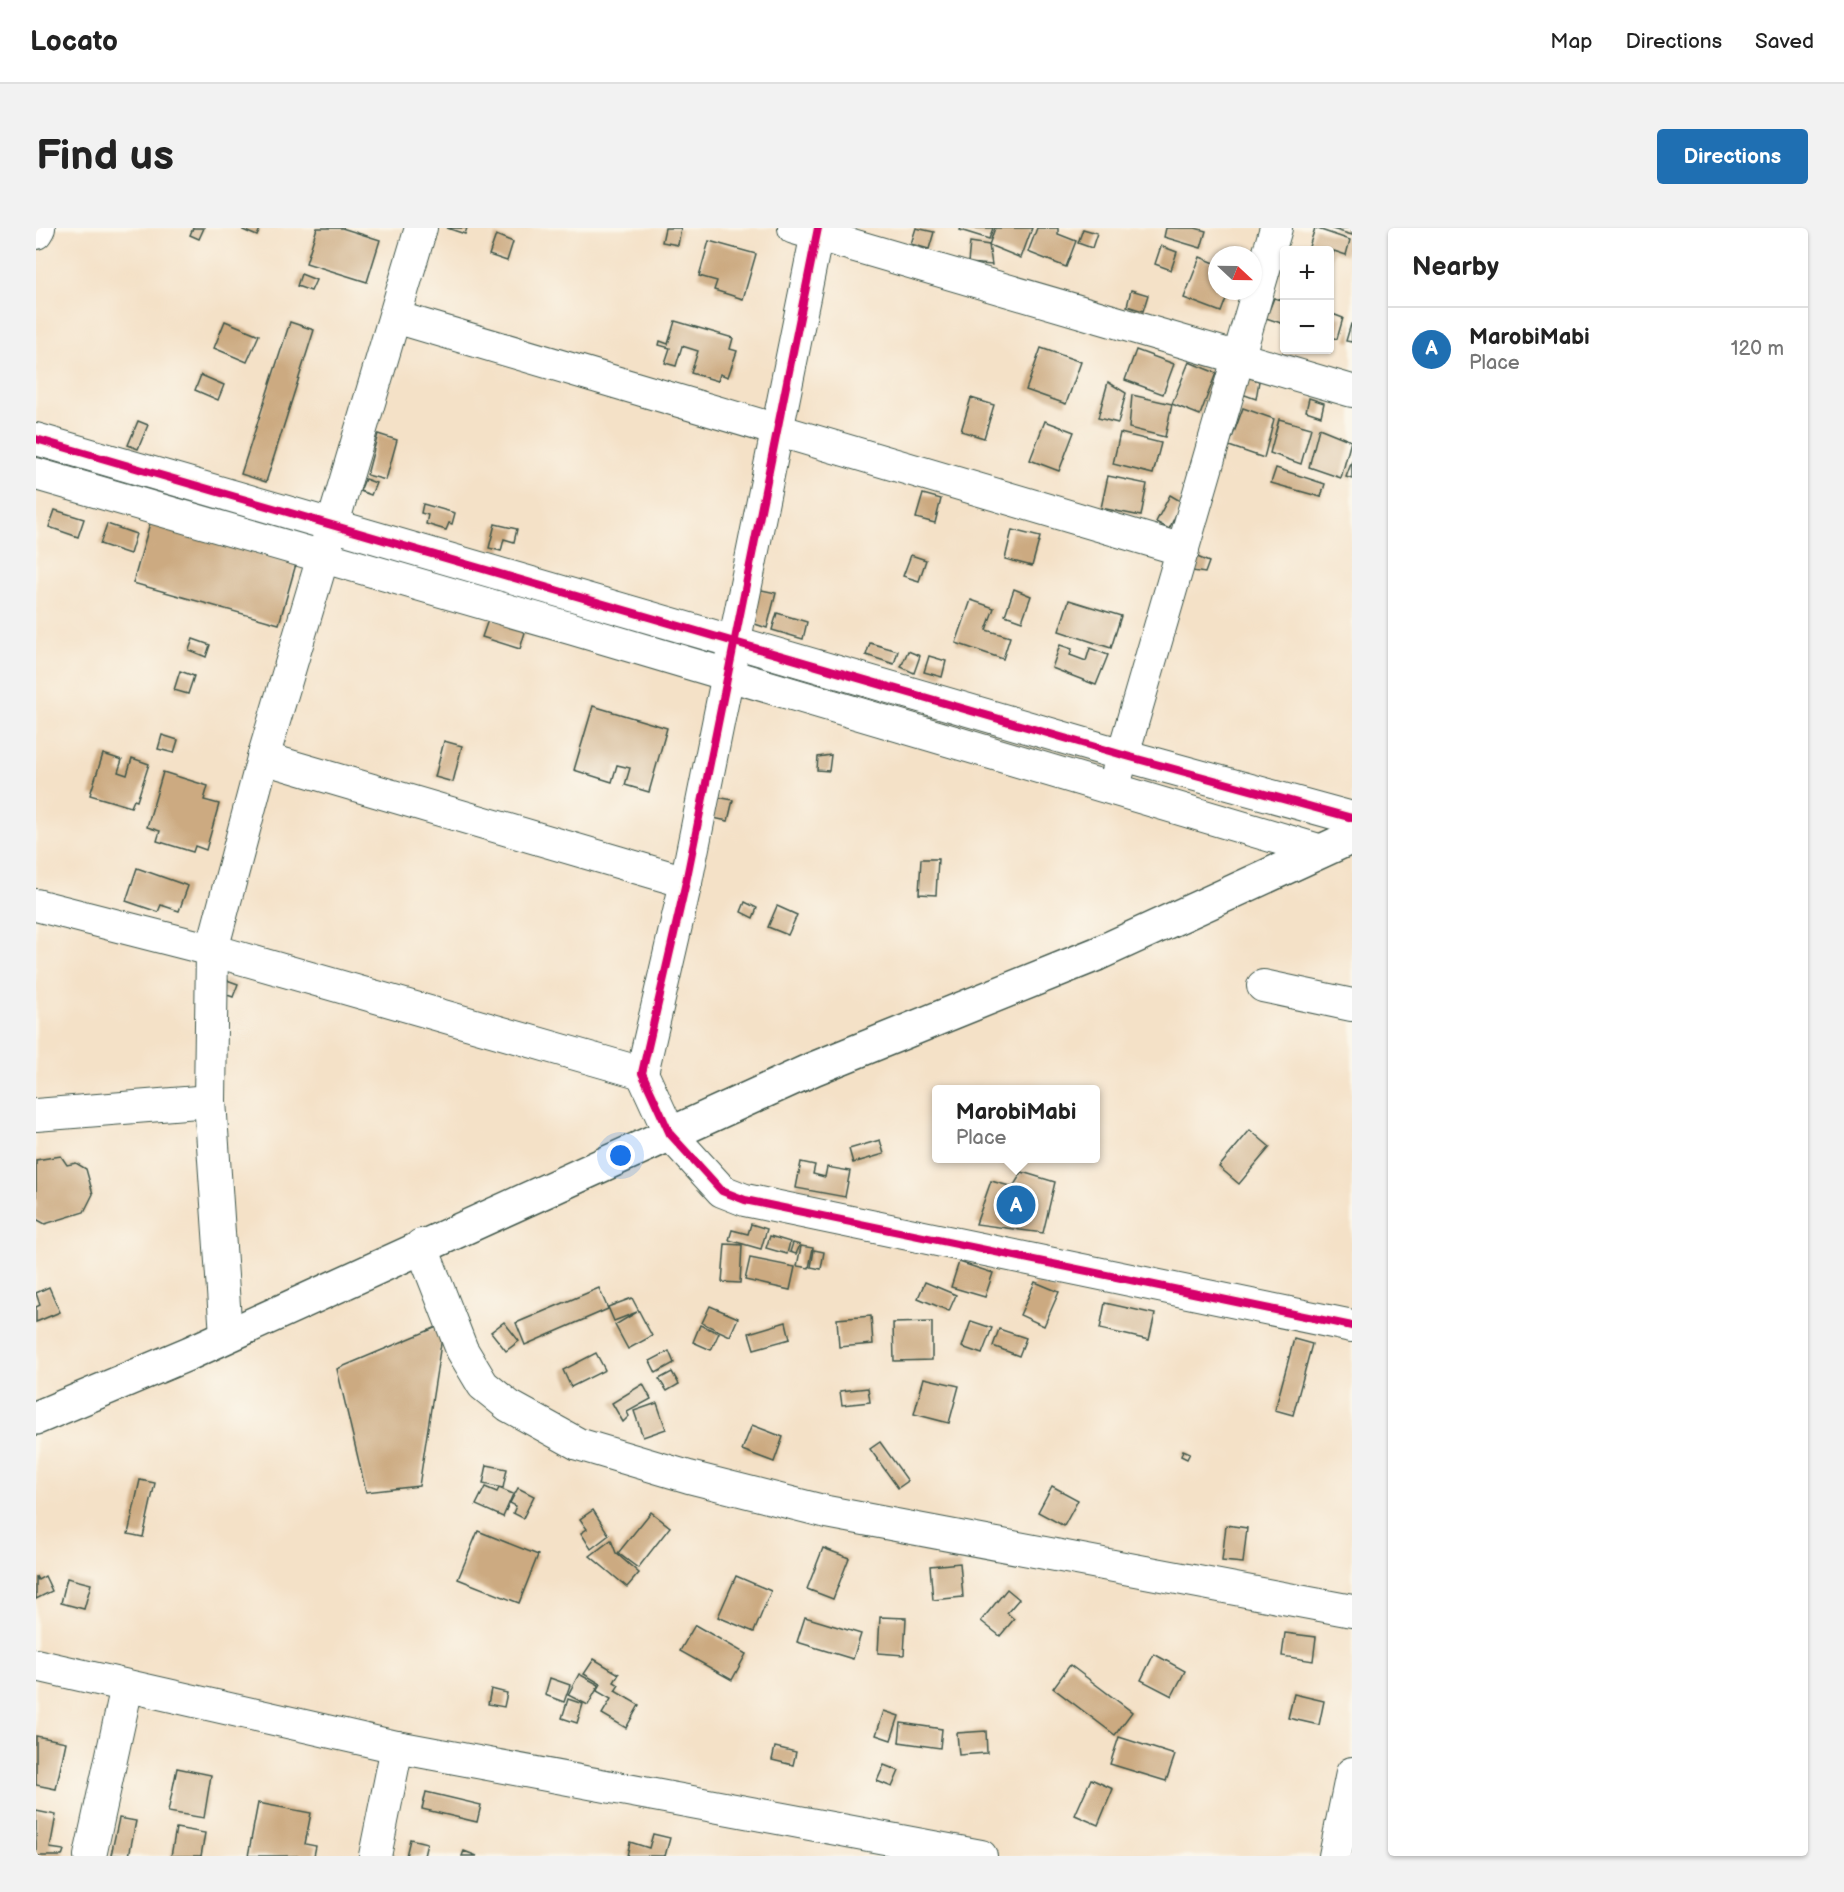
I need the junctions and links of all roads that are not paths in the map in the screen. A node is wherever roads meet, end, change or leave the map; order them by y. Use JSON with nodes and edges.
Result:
{"nodes":[{"id":1,"x":39,"y":228,"type":"edge"},
{"id":2,"x":421,"y":228,"type":"edge"},
{"id":3,"x":1276,"y":228,"type":"edge"},
{"id":4,"x":809,"y":230,"type":"edge"},
{"id":5,"x":36,"y":233,"type":"edge"},
{"id":6,"x":395,"y":317,"type":"junction"},
{"id":7,"x":1238,"y":357,"type":"junction"},
{"id":8,"x":1352,"y":390,"type":"edge"},
{"id":9,"x":777,"y":428,"type":"junction"},
{"id":10,"x":36,"y":439,"type":"edge"},
{"id":11,"x":36,"y":474,"type":"edge"},
{"id":12,"x":333,"y":526,"type":"junction"},
{"id":13,"x":1183,"y":550,"type":"junction"},
{"id":14,"x":324,"y":557,"type":"junction"},
{"id":15,"x":734,"y":639,"type":"junction"},
{"id":16,"x":727,"y":675,"type":"junction"},
{"id":17,"x":1123,"y":755,"type":"junction"},
{"id":18,"x":263,"y":758,"type":"junction"},
{"id":19,"x":1113,"y":788,"type":"junction"},
{"id":20,"x":1352,"y":818,"type":"edge"},
{"id":21,"x":1352,"y":837,"type":"edge"},
{"id":22,"x":1322,"y":851,"type":"junction"},
{"id":23,"x":686,"y":882,"type":"junction"},
{"id":24,"x":36,"y":905,"type":"edge"},
{"id":25,"x":212,"y":950,"type":"junction"},
{"id":26,"x":1263,"y":986,"type":"dead end"},
{"id":27,"x":1352,"y":1005,"type":"edge"},
{"id":28,"x":642,"y":1073,"type":"junction"},
{"id":29,"x":210,"y":1101,"type":"junction"},
{"id":30,"x":36,"y":1115,"type":"edge"},
{"id":31,"x":670,"y":1134,"type":"junction"},
{"id":32,"x":421,"y":1245,"type":"junction"},
{"id":33,"x":1352,"y":1326,"type":"edge"},
{"id":34,"x":226,"y":1335,"type":"junction"},
{"id":35,"x":36,"y":1418,"type":"edge"},
{"id":36,"x":1352,"y":1611,"type":"edge"},
{"id":37,"x":36,"y":1665,"type":"edge"},
{"id":38,"x":127,"y":1686,"type":"junction"},
{"id":39,"x":397,"y":1747,"type":"junction"},
{"id":40,"x":1352,"y":1773,"type":"edge"},
{"id":41,"x":852,"y":1843,"type":"edge"},
{"id":42,"x":90,"y":1856,"type":"edge"},
{"id":43,"x":375,"y":1856,"type":"edge"},
{"id":44,"x":981,"y":1856,"type":"edge"},
{"id":45,"x":1335,"y":1856,"type":"edge"}],
"edges":[{"from":1,"to":5,"type":"street"},
{"from":2,"to":6,"type":"street"},
{"from":3,"to":7,"type":"street"},
{"from":4,"to":7,"type":"street"},
{"from":4,"to":9,"type":"street"},
{"from":6,"to":9,"type":"street"},
{"from":6,"to":12,"type":"street"},
{"from":7,"to":8,"type":"street"},
{"from":7,"to":13,"type":"street"},
{"from":9,"to":13,"type":"street"},
{"from":9,"to":15,"type":"street"},
{"from":10,"to":12,"type":"street"},
{"from":11,"to":14,"type":"street"},
{"from":12,"to":14,"type":"street"},
{"from":12,"to":15,"type":"street"},
{"from":13,"to":17,"type":"street"},
{"from":14,"to":16,"type":"street"},
{"from":14,"to":18,"type":"street"},
{"from":15,"to":16,"type":"street"},
{"from":15,"to":17,"type":"street"},
{"from":16,"to":19,"type":"street"},
{"from":16,"to":23,"type":"street"},
{"from":17,"to":19,"type":"street"},
{"from":17,"to":20,"type":"street"},
{"from":18,"to":23,"type":"street"},
{"from":18,"to":25,"type":"street"},
{"from":19,"to":22,"type":"street"},
{"from":21,"to":22,"type":"highway"},
{"from":22,"to":31,"type":"highway"},
{"from":23,"to":28,"type":"street"},
{"from":24,"to":25,"type":"street"},
{"from":25,"to":28,"type":"street"},
{"from":25,"to":29,"type":"street"},
{"from":26,"to":27,"type":"street"},
{"from":28,"to":31,"type":"street"},
{"from":29,"to":30,"type":"street"},
{"from":29,"to":34,"type":"street"},
{"from":31,"to":32,"type":"highway"},
{"from":31,"to":33,"type":"street"},
{"from":32,"to":34,"type":"highway"},
{"from":32,"to":36,"type":"street"},
{"from":34,"to":35,"type":"highway"},
{"from":37,"to":38,"type":"street"},
{"from":38,"to":39,"type":"street"},
{"from":38,"to":42,"type":"street"},
{"from":39,"to":41,"type":"street"},
{"from":39,"to":43,"type":"street"},
{"from":40,"to":45,"type":"street"},
{"from":41,"to":44,"type":"street"}]}
